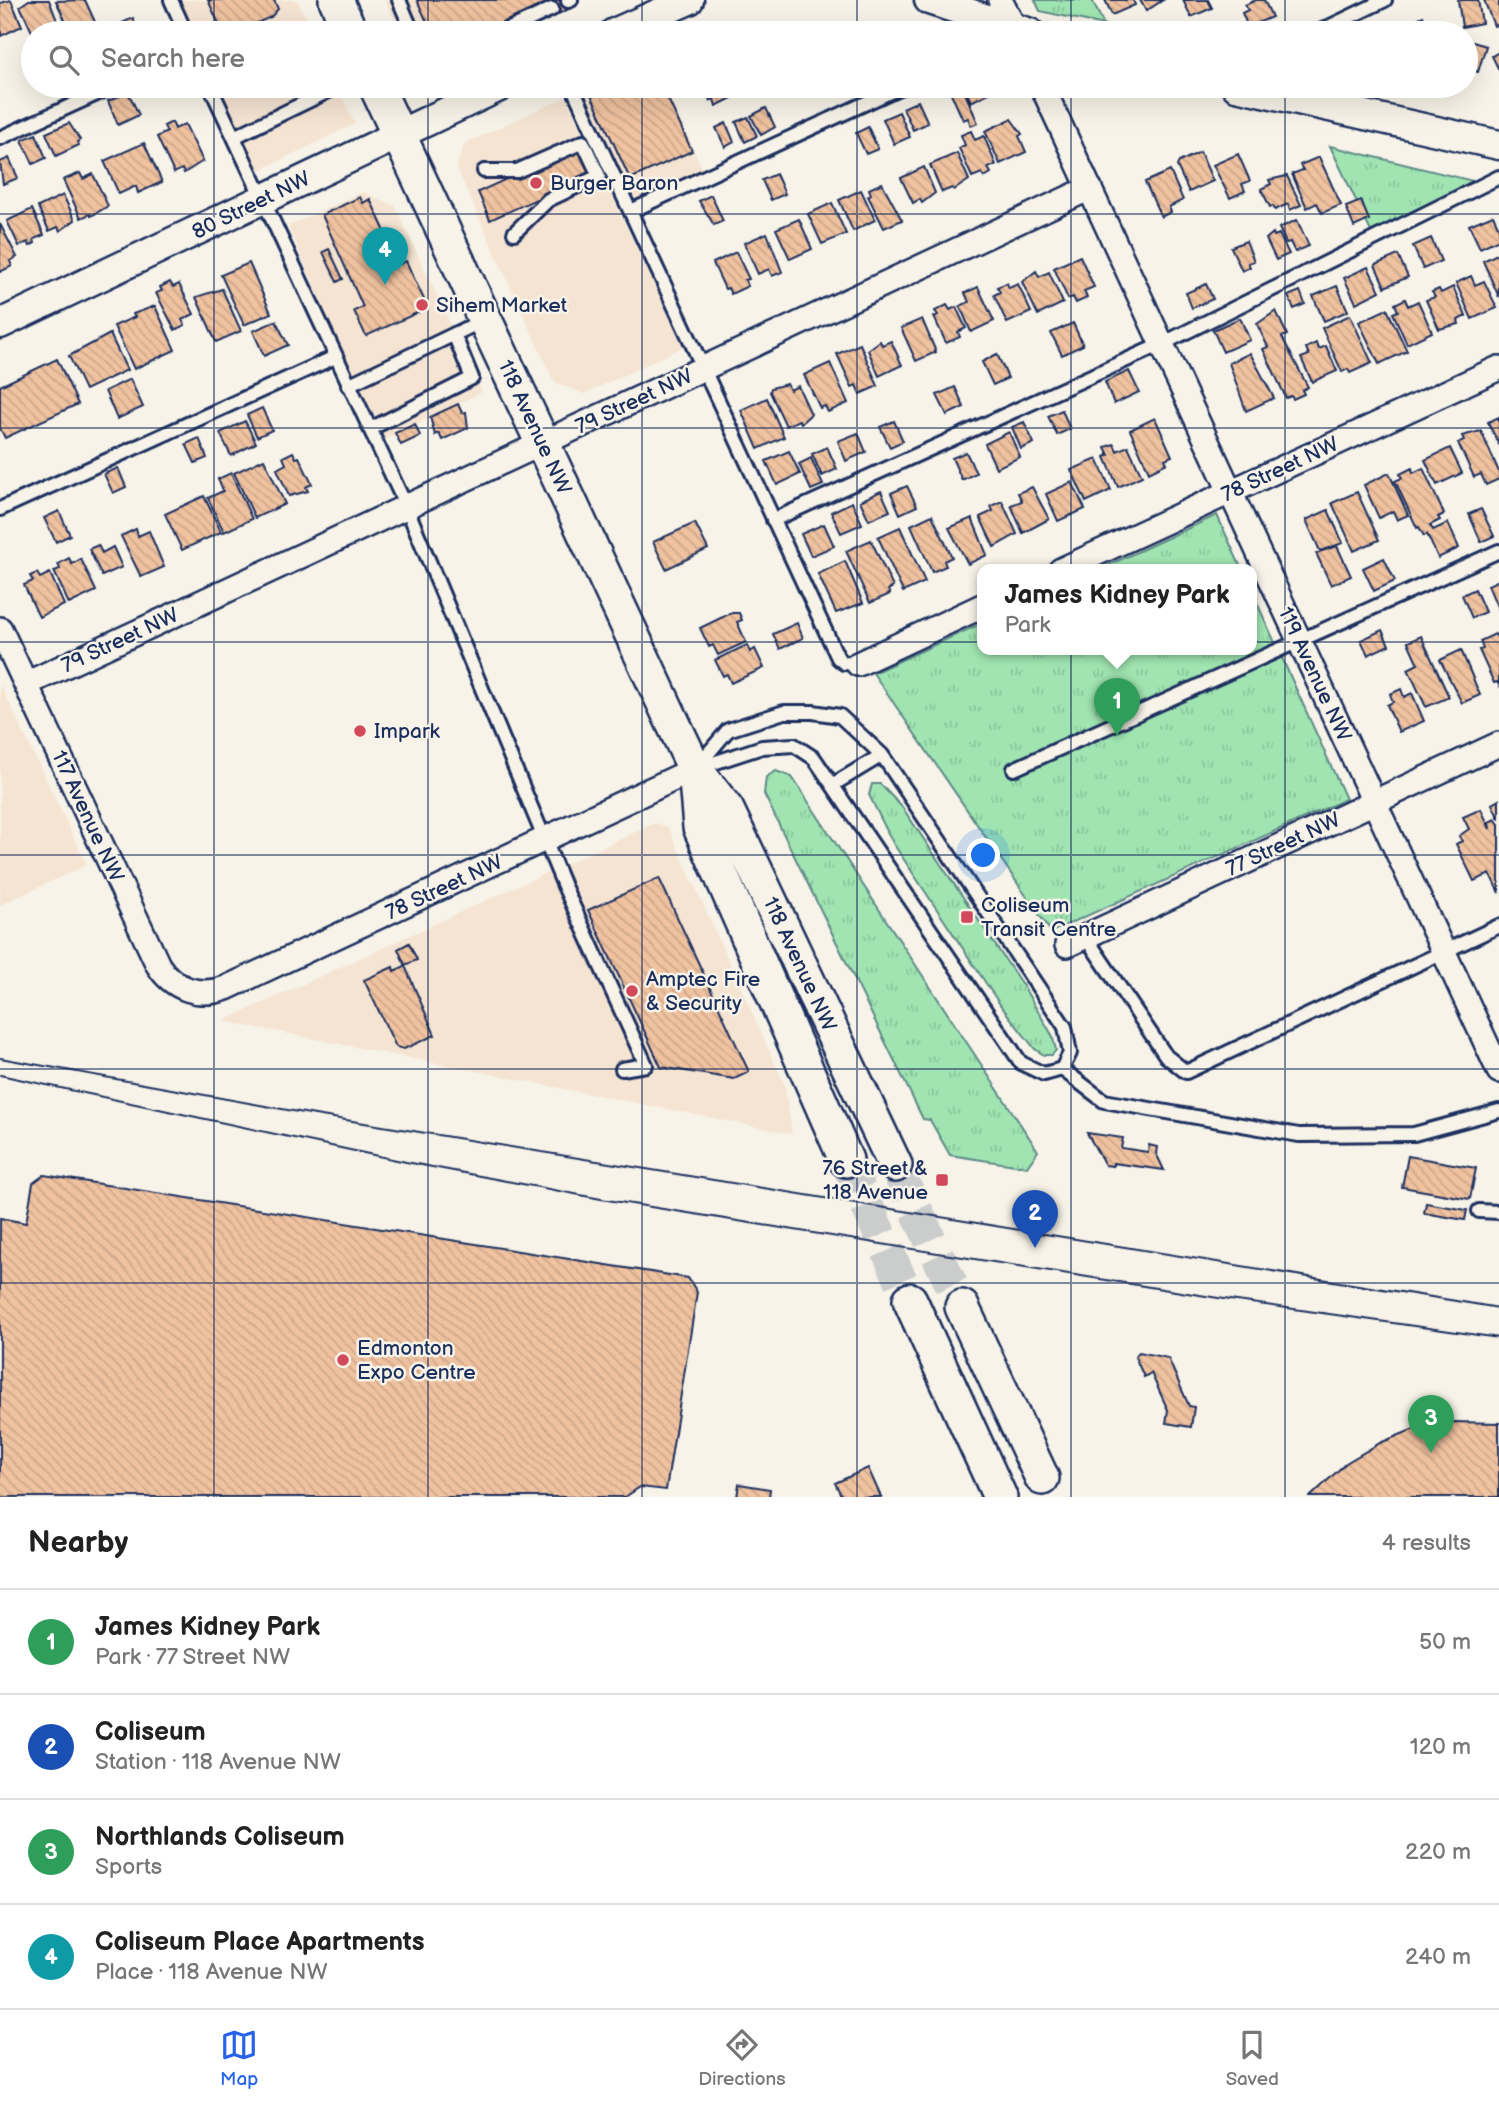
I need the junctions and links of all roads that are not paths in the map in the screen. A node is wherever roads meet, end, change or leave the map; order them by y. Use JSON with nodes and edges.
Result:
{"nodes":[{"id":1,"x":171,"y":0,"type":"edge"},
{"id":2,"x":399,"y":0,"type":"edge"},
{"id":3,"x":689,"y":0,"type":"edge"},
{"id":4,"x":929,"y":0,"type":"edge"},
{"id":5,"x":1000,"y":0,"type":"edge"},
{"id":6,"x":1385,"y":0,"type":"edge"},
{"id":7,"x":552,"y":9,"type":"dead end"},
{"id":8,"x":181,"y":21,"type":"edge"},
{"id":9,"x":408,"y":21,"type":"edge"},
{"id":10,"x":526,"y":21,"type":"edge"},
{"id":11,"x":641,"y":21,"type":"edge"},
{"id":12,"x":987,"y":21,"type":"edge"},
{"id":13,"x":1012,"y":21,"type":"edge"},
{"id":14,"x":1340,"y":21,"type":"edge"},
{"id":15,"x":88,"y":98,"type":"edge"},
{"id":16,"x":216,"y":98,"type":"edge"},
{"id":17,"x":316,"y":98,"type":"edge"},
{"id":18,"x":382,"y":98,"type":"edge"},
{"id":19,"x":475,"y":98,"type":"edge"},
{"id":20,"x":578,"y":98,"type":"edge"},
{"id":21,"x":877,"y":98,"type":"edge"},
{"id":22,"x":1048,"y":98,"type":"edge"},
{"id":23,"x":1289,"y":98,"type":"edge"},
{"id":24,"x":398,"y":134,"type":"junction"},
{"id":25,"x":0,"y":138,"type":"edge"},
{"id":26,"x":234,"y":138,"type":"junction"},
{"id":27,"x":1499,"y":145,"type":"edge"},
{"id":28,"x":484,"y":172,"type":"dead end"},
{"id":29,"x":1499,"y":177,"type":"edge"},
{"id":30,"x":1090,"y":188,"type":"junction"},
{"id":31,"x":262,"y":200,"type":"junction"},
{"id":32,"x":631,"y":211,"type":"junction"},
{"id":33,"x":514,"y":233,"type":"dead end"},
{"id":34,"x":485,"y":319,"type":"junction"},
{"id":35,"x":0,"y":324,"type":"edge"},
{"id":36,"x":454,"y":334,"type":"junction"},
{"id":37,"x":1162,"y":344,"type":"junction"},
{"id":38,"x":335,"y":357,"type":"junction"},
{"id":39,"x":1499,"y":368,"type":"edge"},
{"id":40,"x":702,"y":369,"type":"junction"},
{"id":41,"x":348,"y":385,"type":"junction"},
{"id":42,"x":370,"y":429,"type":"junction"},
{"id":43,"x":542,"y":443,"type":"junction"},
{"id":44,"x":1230,"y":491,"type":"junction"},
{"id":45,"x":406,"y":506,"type":"junction"},
{"id":46,"x":0,"y":509,"type":"edge"},
{"id":47,"x":773,"y":520,"type":"junction"},
{"id":48,"x":1499,"y":551,"type":"edge"},
{"id":49,"x":1074,"y":564,"type":"edge"},
{"id":50,"x":977,"y":608,"type":"edge"},
{"id":51,"x":0,"y":629,"type":"edge"},
{"id":52,"x":1300,"y":642,"type":"junction"},
{"id":53,"x":858,"y":664,"type":"joint"},
{"id":54,"x":26,"y":684,"type":"junction"},
{"id":55,"x":1499,"y":744,"type":"edge"},
{"id":56,"x":882,"y":755,"type":"junction"},
{"id":57,"x":695,"y":769,"type":"junction"},
{"id":58,"x":1014,"y":769,"type":"dead end"},
{"id":59,"x":834,"y":784,"type":"junction"},
{"id":60,"x":1374,"y":802,"type":"junction"},
{"id":61,"x":545,"y":841,"type":"junction"},
{"id":62,"x":1499,"y":926,"type":"edge"},
{"id":63,"x":1076,"y":940,"type":"joint"},
{"id":64,"x":1444,"y":951,"type":"junction"},
{"id":65,"x":189,"y":991,"type":"joint"},
{"id":66,"x":622,"y":1069,"type":"dead end"},
{"id":67,"x":1062,"y":1069,"type":"junction"},
{"id":68,"x":1499,"y":1071,"type":"edge"},
{"id":69,"x":1499,"y":1111,"type":"edge"},
{"id":70,"x":846,"y":1160,"type":"tunnel mouth"},
{"id":71,"x":895,"y":1165,"type":"tunnel mouth"},
{"id":72,"x":1479,"y":1211,"type":"dead end"},
{"id":73,"x":1499,"y":1212,"type":"edge"},
{"id":74,"x":910,"y":1300,"type":"tunnel mouth"},
{"id":75,"x":962,"y":1307,"type":"tunnel mouth"},
{"id":76,"x":1042,"y":1478,"type":"dead end"},
{"id":77,"x":1000,"y":1497,"type":"edge"}],
"edges":[{"from":1,"to":8,"type":"lane"},
{"from":2,"to":9,"type":"lane"},
{"from":3,"to":11,"type":"street"},
{"from":4,"to":12,"type":"street"},
{"from":5,"to":13,"type":"street"},
{"from":6,"to":14,"type":"lane"},
{"from":7,"to":10,"type":"lane"},
{"from":15,"to":25,"type":"lane"},
{"from":16,"to":26,"type":"lane"},
{"from":17,"to":26,"type":"lane"},
{"from":18,"to":24,"type":"main road","name":"118 Avenue NW"},
{"from":19,"to":24,"type":"street","name":"80 Street NW"},
{"from":20,"to":32,"type":"lane"},
{"from":21,"to":32,"type":"lane"},
{"from":22,"to":30,"type":"street","name":"119 Avenue NW"},
{"from":23,"to":27,"type":"street"},
{"from":24,"to":31,"type":"street","name":"80 Street NW"},
{"from":24,"to":34,"type":"main road","name":"118 Avenue NW"},
{"from":26,"to":31,"type":"lane"},
{"from":28,"to":33,"type":"lane"},
{"from":29,"to":37,"type":"lane"},
{"from":30,"to":37,"type":"street","name":"119 Avenue NW"},
{"from":30,"to":40,"type":"street","name":"79 Street NW"},
{"from":31,"to":35,"type":"street","name":"80 Street NW"},
{"from":31,"to":38,"type":"lane"},
{"from":32,"to":40,"type":"lane"},
{"from":34,"to":36,"type":"lane"},
{"from":34,"to":43,"type":"main road","name":"118 Avenue NW"},
{"from":36,"to":41,"type":"lane"},
{"from":36,"to":42,"type":"lane"},
{"from":37,"to":44,"type":"street","name":"119 Avenue NW"},
{"from":37,"to":47,"type":"lane"},
{"from":38,"to":41,"type":"lane"},
{"from":38,"to":46,"type":"lane"},
{"from":39,"to":44,"type":"street","name":"78 Street NW"},
{"from":40,"to":43,"type":"street","name":"79 Street NW"},
{"from":40,"to":47,"type":"lane"},
{"from":41,"to":42,"type":"lane"},
{"from":42,"to":45,"type":"lane"},
{"from":43,"to":45,"type":"street","name":"79 Street NW"},
{"from":43,"to":57,"type":"main road","name":"118 Avenue NW"},
{"from":44,"to":49,"type":"street","name":"78 Street NW"},
{"from":44,"to":52,"type":"street","name":"119 Avenue NW"},
{"from":45,"to":54,"type":"street","name":"79 Street NW"},
{"from":45,"to":61,"type":"lane"},
{"from":47,"to":53,"type":"lane"},
{"from":48,"to":52,"type":"lane"},
{"from":50,"to":53,"type":"street"},
{"from":51,"to":54,"type":"street","name":"117 Avenue NW"},
{"from":52,"to":58,"type":"lane"},
{"from":52,"to":60,"type":"street","name":"119 Avenue NW"},
{"from":54,"to":65,"type":"street","name":"117 Avenue NW"},
{"from":55,"to":60,"type":"street","name":"77 Street NW"},
{"from":56,"to":57,"type":"lane"},
{"from":56,"to":59,"type":"lane"},
{"from":56,"to":67,"type":"lane"},
{"from":57,"to":59,"type":"lane"},
{"from":57,"to":61,"type":"street","name":"78 Street NW"},
{"from":57,"to":70,"type":"main road","name":"118 Avenue NW"},
{"from":57,"to":71,"type":"main road","name":"118 Avenue NW"},
{"from":59,"to":67,"type":"lane"},
{"from":60,"to":63,"type":"street","name":"77 Street NW"},
{"from":60,"to":64,"type":"street","name":"119 Avenue NW"},
{"from":61,"to":65,"type":"street","name":"78 Street NW"},
{"from":61,"to":66,"type":"lane"},
{"from":62,"to":64,"type":"lane"},
{"from":63,"to":64,"type":"lane"},
{"from":64,"to":68,"type":"street","name":"119 Avenue NW"},
{"from":67,"to":69,"type":"lane"},
{"from":72,"to":73,"type":"lane"},
{"from":74,"to":77,"type":"main road"},
{"from":75,"to":76,"type":"main road"}]}
